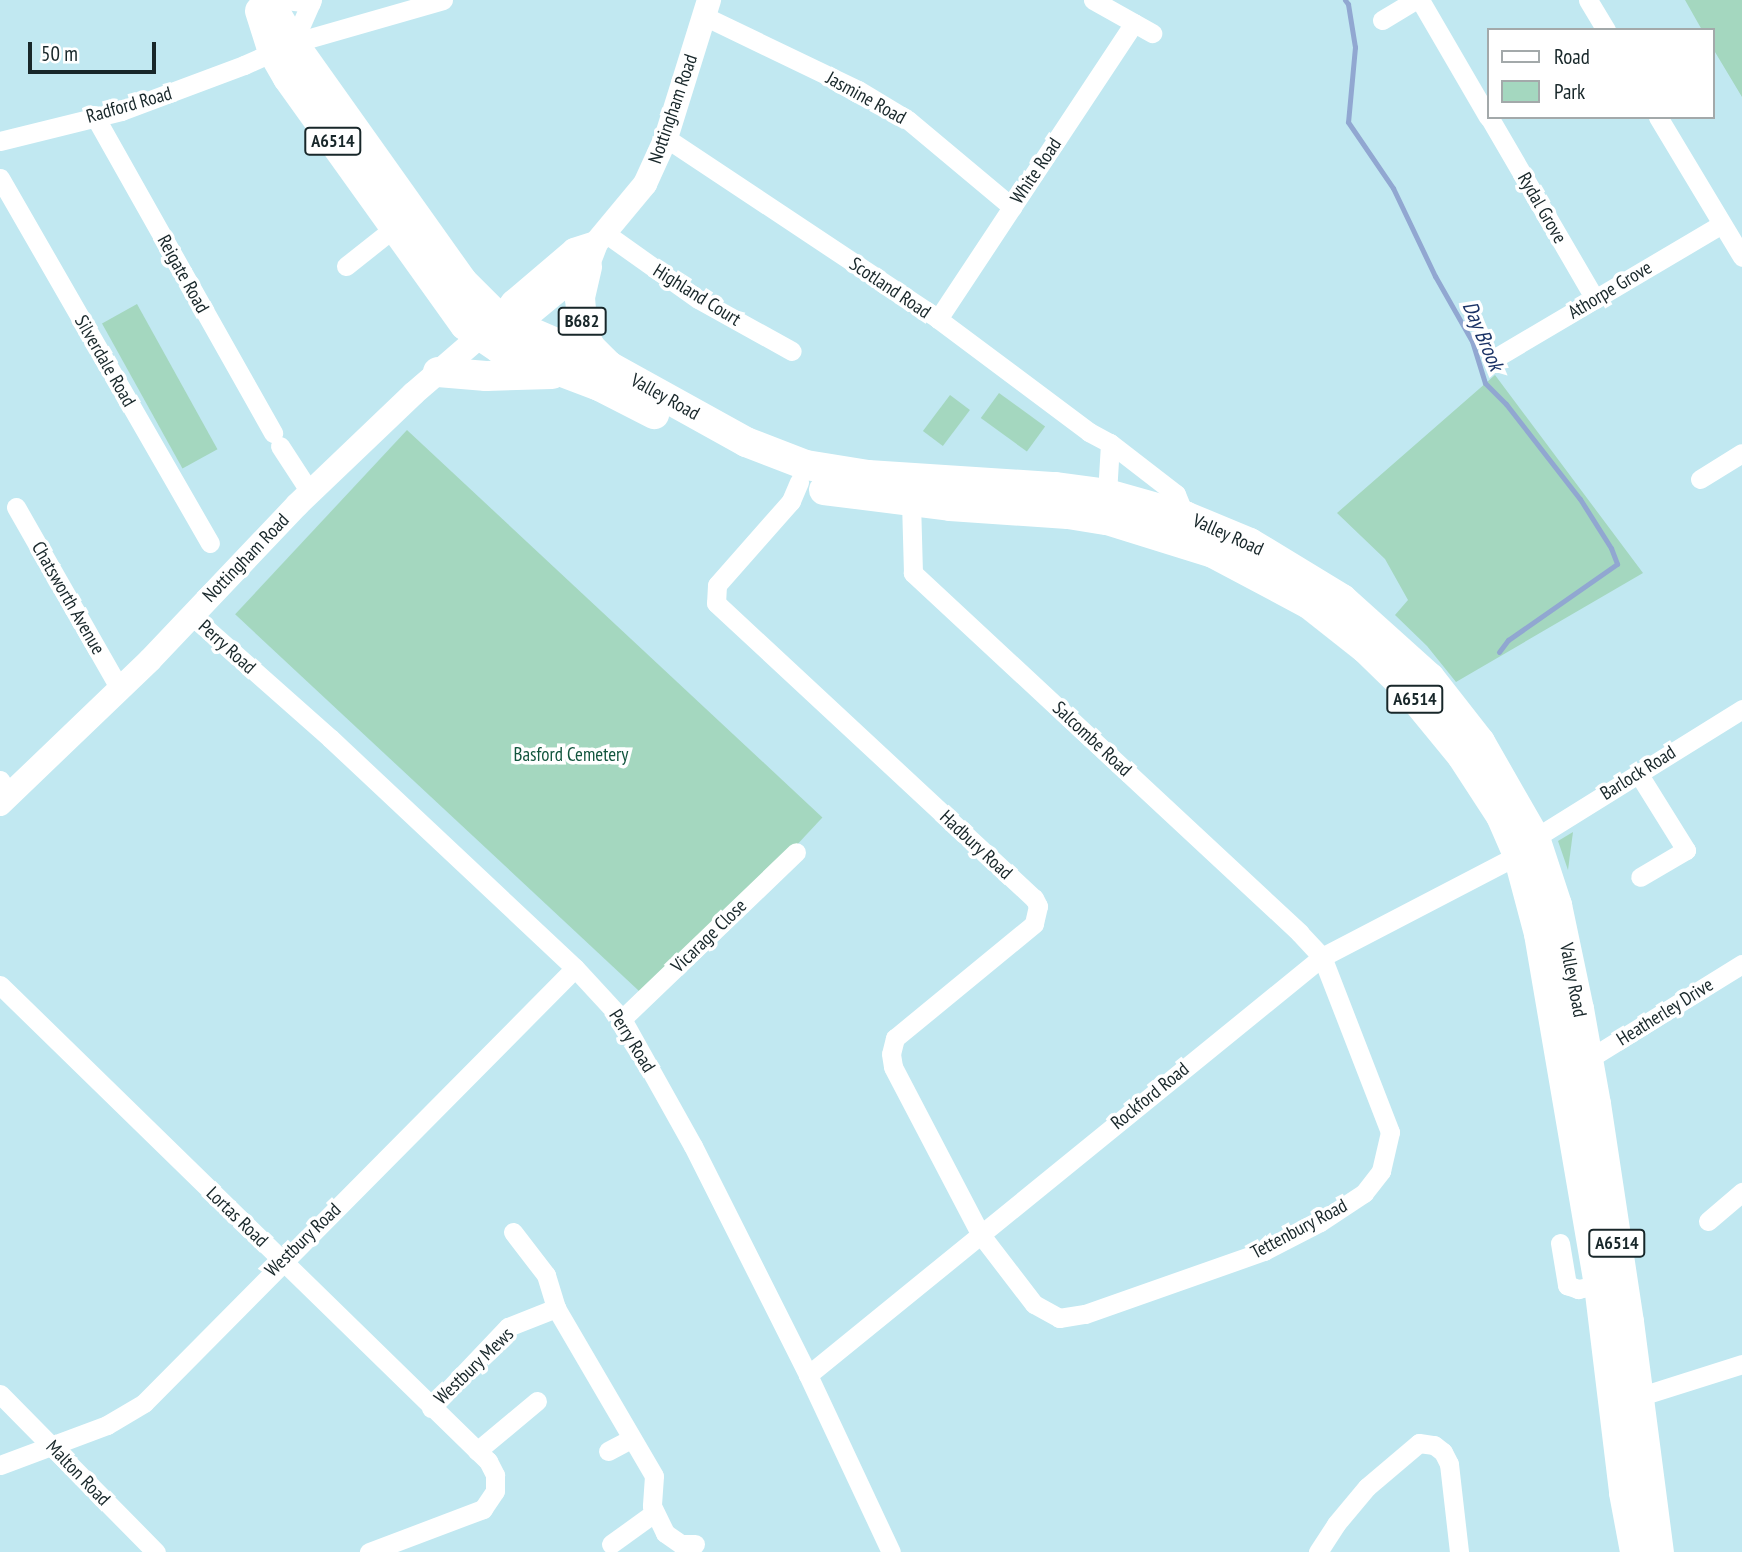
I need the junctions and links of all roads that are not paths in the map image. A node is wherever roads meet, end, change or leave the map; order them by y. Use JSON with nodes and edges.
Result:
{"nodes":[{"id":1,"x":256,"y":0,"type":"edge"},
{"id":2,"x":268,"y":0,"type":"edge"},
{"id":3,"x":286,"y":0,"type":"edge"},
{"id":4,"x":443,"y":0,"type":"edge"},
{"id":5,"x":1093,"y":0,"type":"edge"},
{"id":6,"x":1418,"y":0,"type":"edge"},
{"id":7,"x":1588,"y":0,"type":"edge"},
{"id":8,"x":311,"y":1,"type":"edge"},
{"id":9,"x":706,"y":8,"type":"edge"},
{"id":10,"x":1382,"y":20,"type":"dead end"},
{"id":11,"x":1134,"y":23,"type":"junction"},
{"id":12,"x":1605,"y":28,"type":"edge"},
{"id":13,"x":1152,"y":33,"type":"dead end"},
{"id":14,"x":283,"y":48,"type":"junction"},
{"id":15,"x":1486,"y":114,"type":"edge"},
{"id":16,"x":94,"y":115,"type":"junction"},
{"id":17,"x":1489,"y":119,"type":"edge"},
{"id":18,"x":1659,"y":119,"type":"edge"},
{"id":19,"x":666,"y":138,"type":"junction"},
{"id":20,"x":0,"y":141,"type":"edge"},
{"id":21,"x":0,"y":178,"type":"edge"},
{"id":22,"x":1012,"y":207,"type":"junction"},
{"id":23,"x":1722,"y":224,"type":"junction"},
{"id":24,"x":394,"y":228,"type":"junction"},
{"id":25,"x":596,"y":248,"type":"junction"},
{"id":26,"x":1742,"y":257,"type":"edge"},
{"id":27,"x":346,"y":266,"type":"dead end"},
{"id":28,"x":1595,"y":299,"type":"junction"},
{"id":29,"x":937,"y":319,"type":"junction"},
{"id":30,"x":491,"y":327,"type":"junction"},
{"id":31,"x":792,"y":351,"type":"dead end"},
{"id":32,"x":1497,"y":356,"type":"dead end"},
{"id":33,"x":609,"y":366,"type":"junction"},
{"id":34,"x":438,"y":372,"type":"junction"},
{"id":35,"x":570,"y":374,"type":"junction"},
{"id":36,"x":1110,"y":443,"type":"junction"},
{"id":37,"x":1742,"y":453,"type":"edge"},
{"id":38,"x":1700,"y":479,"type":"dead end"},
{"id":39,"x":799,"y":482,"type":"junction"},
{"id":40,"x":310,"y":492,"type":"junction"},
{"id":41,"x":1107,"y":494,"type":"junction"},
{"id":42,"x":911,"y":501,"type":"junction"},
{"id":43,"x":16,"y":507,"type":"dead end"},
{"id":44,"x":1185,"y":516,"type":"junction"},
{"id":45,"x":210,"y":544,"type":"dead end"},
{"id":46,"x":191,"y":615,"type":"junction"},
{"id":47,"x":120,"y":689,"type":"junction"},
{"id":48,"x":1742,"y":709,"type":"edge"},
{"id":49,"x":1638,"y":773,"type":"junction"},
{"id":50,"x":3,"y":793,"type":"edge"},
{"id":51,"x":1526,"y":846,"type":"junction"},
{"id":52,"x":796,"y":852,"type":"dead end"},
{"id":53,"x":1640,"y":877,"type":"dead end"},
{"id":54,"x":1322,"y":957,"type":"junction"},
{"id":55,"x":1742,"y":964,"type":"edge"},
{"id":56,"x":575,"y":968,"type":"junction"},
{"id":57,"x":0,"y":985,"type":"edge"},
{"id":58,"x":622,"y":1019,"type":"junction"},
{"id":59,"x":1587,"y":1060,"type":"junction"},
{"id":60,"x":1742,"y":1192,"type":"edge"},
{"id":61,"x":1708,"y":1221,"type":"dead end"},
{"id":62,"x":513,"y":1232,"type":"dead end"},
{"id":63,"x":981,"y":1235,"type":"junction"},
{"id":64,"x":1560,"y":1243,"type":"dead end"},
{"id":65,"x":282,"y":1260,"type":"junction"},
{"id":66,"x":1599,"y":1285,"type":"junction"},
{"id":67,"x":556,"y":1308,"type":"junction"},
{"id":68,"x":1742,"y":1364,"type":"edge"},
{"id":69,"x":808,"y":1375,"type":"junction"},
{"id":70,"x":0,"y":1394,"type":"edge"},
{"id":71,"x":1638,"y":1397,"type":"junction"},
{"id":72,"x":537,"y":1401,"type":"dead end"},
{"id":73,"x":431,"y":1408,"type":"junction"},
{"id":74,"x":631,"y":1439,"type":"junction"},
{"id":75,"x":52,"y":1445,"type":"junction"},
{"id":76,"x":477,"y":1451,"type":"junction"},
{"id":77,"x":608,"y":1451,"type":"dead end"},
{"id":78,"x":0,"y":1465,"type":"edge"},
{"id":79,"x":654,"y":1513,"type":"junction"},
{"id":80,"x":611,"y":1544,"type":"dead end"},
{"id":81,"x":695,"y":1544,"type":"dead end"},
{"id":82,"x":156,"y":1552,"type":"edge"},
{"id":83,"x":369,"y":1552,"type":"edge"},
{"id":84,"x":891,"y":1552,"type":"edge"},
{"id":85,"x":1318,"y":1552,"type":"edge"},
{"id":86,"x":1459,"y":1552,"type":"edge"},
{"id":87,"x":1635,"y":1552,"type":"edge"},
{"id":88,"x":1659,"y":1552,"type":"edge"}],
"edges":[{"from":1,"to":14,"type":"highway","name":"Valley Road","number":"A6514"},
{"from":2,"to":14,"type":"highway","name":"Valley Road","number":"A6514"},
{"from":3,"to":8,"type":"street"},
{"from":4,"to":14,"type":"street","name":"Radford Road"},
{"from":5,"to":11,"type":"street"},
{"from":6,"to":10,"type":"street"},
{"from":6,"to":15,"type":"street","name":"Rydal Grove"},
{"from":7,"to":12,"type":"street"},
{"from":8,"to":14,"type":"street"},
{"from":9,"to":19,"type":"main road","name":"Nottingham Road","number":"B682"},
{"from":9,"to":22,"type":"street","name":"Jasmine Road"},
{"from":11,"to":13,"type":"street"},
{"from":11,"to":22,"type":"street","name":"White Road"},
{"from":14,"to":16,"type":"street","name":"Radford Road"},
{"from":14,"to":24,"type":"highway","name":"Valley Road","number":"A6514"},
{"from":14,"to":30,"type":"highway","name":"Valley Road","number":"A6514"},
{"from":16,"to":20,"type":"street","name":"Radford Road"},
{"from":16,"to":40,"type":"street","name":"Reigate Road"},
{"from":17,"to":28,"type":"street","name":"Rydal Grove"},
{"from":18,"to":23,"type":"street"},
{"from":19,"to":25,"type":"main road","name":"Nottingham Road","number":"B682"},
{"from":19,"to":29,"type":"street","name":"Scotland Road"},
{"from":21,"to":45,"type":"street","name":"Silverdale Road"},
{"from":22,"to":29,"type":"street","name":"White Road"},
{"from":23,"to":26,"type":"street"},
{"from":23,"to":28,"type":"street","name":"Athorpe Grove"},
{"from":24,"to":27,"type":"street"},
{"from":24,"to":30,"type":"highway","name":"Valley Road","number":"A6514"},
{"from":25,"to":30,"type":"main road","name":"Nottingham Road","number":"B682"},
{"from":25,"to":31,"type":"street","name":"Highland Court"},
{"from":25,"to":33,"type":"highway","number":"B682"},
{"from":28,"to":32,"type":"street","name":"Athorpe Grove"},
{"from":29,"to":36,"type":"street","name":"Scotland Road"},
{"from":30,"to":33,"type":"highway","name":"Valley Road","number":"A6514"},
{"from":30,"to":34,"type":"main road","name":"Nottingham Road","number":"B682"},
{"from":30,"to":35,"type":"highway","name":"Valley Road","number":"A6514"},
{"from":33,"to":41,"type":"highway","name":"Valley Road","number":"A6514"},
{"from":34,"to":35,"type":"highway"},
{"from":34,"to":40,"type":"main road","name":"Nottingham Road","number":"B682"},
{"from":35,"to":39,"type":"highway","name":"Valley Road","number":"A6514"},
{"from":36,"to":41,"type":"street"},
{"from":36,"to":44,"type":"street","name":"Scotland Road"},
{"from":37,"to":38,"type":"street"},
{"from":39,"to":42,"type":"highway","name":"Valley Road","number":"A6514"},
{"from":39,"to":63,"type":"street","name":"Hadbury Road"},
{"from":40,"to":46,"type":"main road","name":"Nottingham Road","number":"B682"},
{"from":41,"to":44,"type":"highway","name":"Valley Road","number":"A6514"},
{"from":42,"to":51,"type":"highway","name":"Valley Road","number":"A6514"},
{"from":42,"to":54,"type":"street","name":"Salcombe Road"},
{"from":43,"to":47,"type":"street","name":"Chatsworth Avenue"},
{"from":44,"to":51,"type":"highway","name":"Valley Road","number":"A6514"},
{"from":46,"to":47,"type":"main road","name":"Nottingham Road","number":"B682"},
{"from":46,"to":56,"type":"street","name":"Perry Road"},
{"from":47,"to":50,"type":"main road","name":"Nottingham Road","number":"B682"},
{"from":48,"to":49,"type":"street","name":"Barlock Road"},
{"from":49,"to":51,"type":"street","name":"Barlock Road"},
{"from":49,"to":53,"type":"street"},
{"from":51,"to":54,"type":"street","name":"Rockford Road"},
{"from":51,"to":59,"type":"highway","name":"Valley Road","number":"A6514"},
{"from":51,"to":66,"type":"highway","name":"Valley Road","number":"A6514"},
{"from":52,"to":58,"type":"street","name":"Vicarage Close"},
{"from":54,"to":63,"type":"street","name":"Rockford Road"},
{"from":54,"to":63,"type":"street","name":"Tettenbury Road"},
{"from":55,"to":59,"type":"street","name":"Heatherley Drive"},
{"from":56,"to":58,"type":"street","name":"Perry Road"},
{"from":56,"to":65,"type":"street","name":"Westbury Road"},
{"from":57,"to":65,"type":"street","name":"Lortas Road"},
{"from":58,"to":69,"type":"street","name":"Perry Road"},
{"from":59,"to":71,"type":"highway","name":"Valley Road","number":"A6514"},
{"from":60,"to":61,"type":"street"},
{"from":62,"to":67,"type":"street"},
{"from":63,"to":69,"type":"street","name":"Rockford Road"},
{"from":64,"to":66,"type":"street"},
{"from":65,"to":73,"type":"street","name":"Lortas Road"},
{"from":65,"to":75,"type":"street","name":"Westbury Road"},
{"from":66,"to":87,"type":"highway","name":"Valley Road","number":"A6514"},
{"from":67,"to":73,"type":"street","name":"Westbury Mews"},
{"from":67,"to":74,"type":"street"},
{"from":68,"to":71,"type":"street"},
{"from":69,"to":84,"type":"street","name":"Perry Road"},
{"from":70,"to":75,"type":"street","name":"Malton Road"},
{"from":71,"to":88,"type":"highway","name":"Valley Road","number":"A6514"},
{"from":72,"to":76,"type":"street"},
{"from":73,"to":76,"type":"street","name":"Lortas Road"},
{"from":74,"to":77,"type":"street"},
{"from":74,"to":79,"type":"street"},
{"from":75,"to":78,"type":"street","name":"Westbury Road"},
{"from":75,"to":82,"type":"street","name":"Malton Road"},
{"from":76,"to":83,"type":"street","name":"Lortas Road"},
{"from":79,"to":80,"type":"street"},
{"from":79,"to":81,"type":"street"},
{"from":85,"to":86,"type":"street"}]}
